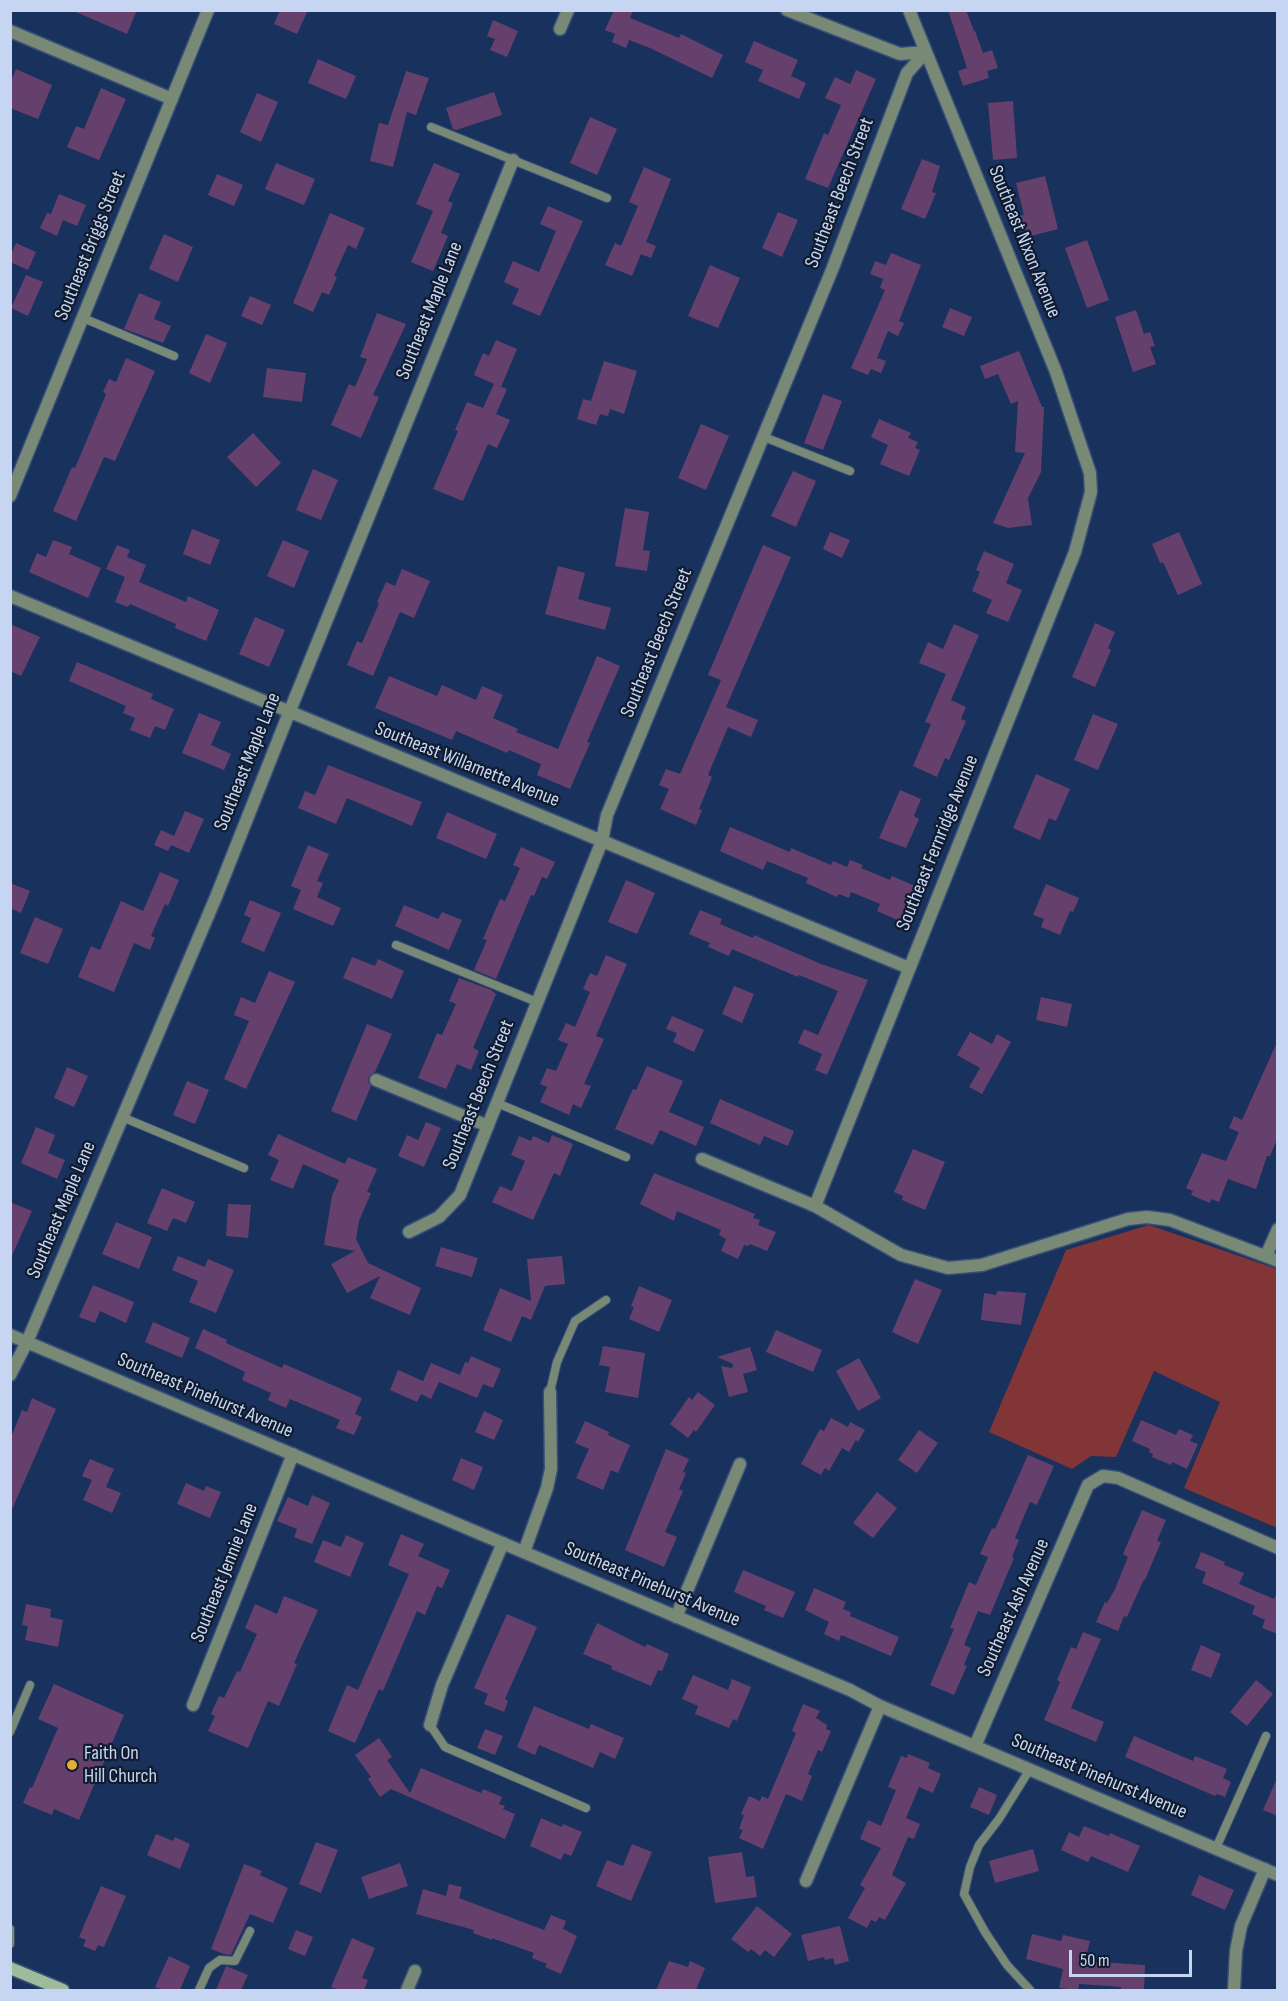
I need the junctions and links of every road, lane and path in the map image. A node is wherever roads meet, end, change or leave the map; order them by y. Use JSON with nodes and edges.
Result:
{"nodes":[{"id":1,"x":208,"y":10,"type":"edge"},
{"id":2,"x":568,"y":10,"type":"edge"},
{"id":3,"x":787,"y":10,"type":"edge"},
{"id":4,"x":909,"y":10,"type":"edge"},
{"id":5,"x":560,"y":29,"type":"dead end"},
{"id":6,"x":10,"y":31,"type":"edge"},
{"id":7,"x":926,"y":52,"type":"junction"},
{"id":8,"x":172,"y":99,"type":"junction"},
{"id":9,"x":431,"y":127,"type":"dead end"},
{"id":10,"x":513,"y":160,"type":"junction"},
{"id":11,"x":607,"y":198,"type":"dead end"},
{"id":12,"x":83,"y":318,"type":"junction"},
{"id":13,"x":174,"y":356,"type":"dead end"},
{"id":14,"x":764,"y":437,"type":"junction"},
{"id":15,"x":850,"y":471,"type":"dead end"},
{"id":16,"x":1091,"y":492,"type":"joint"},
{"id":17,"x":10,"y":496,"type":"edge"},
{"id":18,"x":10,"y":596,"type":"edge"},
{"id":19,"x":289,"y":713,"type":"junction"},
{"id":20,"x":602,"y":841,"type":"junction"},
{"id":21,"x":396,"y":945,"type":"dead end"},
{"id":22,"x":909,"y":968,"type":"junction"},
{"id":23,"x":537,"y":1002,"type":"junction"},
{"id":24,"x":376,"y":1080,"type":"dead end"},
{"id":25,"x":497,"y":1103,"type":"junction"},
{"id":26,"x":122,"y":1117,"type":"junction"},
{"id":27,"x":488,"y":1126,"type":"junction"},
{"id":28,"x":626,"y":1157,"type":"dead end"},
{"id":29,"x":702,"y":1159,"type":"dead end"},
{"id":30,"x":244,"y":1168,"type":"dead end"},
{"id":31,"x":814,"y":1206,"type":"junction"},
{"id":32,"x":1278,"y":1229,"type":"edge"},
{"id":33,"x":409,"y":1232,"type":"dead end"},
{"id":34,"x":1272,"y":1259,"type":"edge"},
{"id":35,"x":606,"y":1300,"type":"dead end"},
{"id":36,"x":10,"y":1335,"type":"edge"},
{"id":37,"x":27,"y":1342,"type":"junction"},
{"id":38,"x":10,"y":1375,"type":"edge"},
{"id":39,"x":550,"y":1392,"type":"joint"},
{"id":40,"x":293,"y":1454,"type":"junction"},
{"id":41,"x":740,"y":1464,"type":"dead end"},
{"id":42,"x":503,"y":1543,"type":"junction"},
{"id":43,"x":1278,"y":1548,"type":"edge"},
{"id":44,"x":524,"y":1552,"type":"junction"},
{"id":45,"x":676,"y":1617,"type":"junction"},
{"id":46,"x":30,"y":1685,"type":"dead end"},
{"id":47,"x":193,"y":1705,"type":"dead end"},
{"id":48,"x":880,"y":1706,"type":"junction"},
{"id":49,"x":430,"y":1725,"type":"joint"},
{"id":50,"x":10,"y":1732,"type":"edge"},
{"id":51,"x":1266,"y":1736,"type":"dead end"},
{"id":52,"x":975,"y":1746,"type":"junction"},
{"id":53,"x":1030,"y":1769,"type":"junction"},
{"id":54,"x":586,"y":1808,"type":"dead end"},
{"id":55,"x":1215,"y":1848,"type":"junction"},
{"id":56,"x":1265,"y":1869,"type":"junction"},
{"id":57,"x":1278,"y":1875,"type":"edge"},
{"id":58,"x":806,"y":1881,"type":"dead end"},
{"id":59,"x":10,"y":1929,"type":"edge"},
{"id":60,"x":250,"y":1931,"type":"dead end"},
{"id":61,"x":10,"y":1944,"type":"edge"},
{"id":62,"x":10,"y":1968,"type":"edge"},
{"id":63,"x":415,"y":1971,"type":"dead end"},
{"id":64,"x":63,"y":1990,"type":"edge"},
{"id":65,"x":199,"y":1990,"type":"edge"},
{"id":66,"x":407,"y":1990,"type":"edge"},
{"id":67,"x":1030,"y":1990,"type":"edge"},
{"id":68,"x":1234,"y":1990,"type":"edge"}],
"edges":[{"from":1,"to":8,"type":"street","name":"Southeast Briggs Street"},
{"from":2,"to":5,"type":"street"},
{"from":3,"to":7,"type":"street"},
{"from":4,"to":7,"type":"street","name":"Southeast Nixon Avenue"},
{"from":6,"to":8,"type":"street"},
{"from":7,"to":14,"type":"street","name":"Southeast Beech Street"},
{"from":7,"to":16,"type":"street","name":"Southeast Nixon Avenue"},
{"from":8,"to":12,"type":"street","name":"Southeast Briggs Street"},
{"from":9,"to":10,"type":"lane"},
{"from":10,"to":11,"type":"lane"},
{"from":10,"to":19,"type":"street","name":"Southeast Maple Lane"},
{"from":12,"to":13,"type":"lane"},
{"from":12,"to":17,"type":"street","name":"Southeast Briggs Street"},
{"from":14,"to":15,"type":"lane"},
{"from":14,"to":20,"type":"street","name":"Southeast Beech Street"},
{"from":16,"to":22,"type":"street","name":"Southeast Fernridge Avenue"},
{"from":18,"to":19,"type":"street","name":"Southeast Willamette Avenue"},
{"from":19,"to":20,"type":"street","name":"Southeast Willamette Avenue"},
{"from":19,"to":26,"type":"street","name":"Southeast Maple Lane"},
{"from":20,"to":22,"type":"street","name":"Southeast Willamette Avenue"},
{"from":20,"to":23,"type":"street","name":"Southeast Beech Street"},
{"from":21,"to":23,"type":"lane"},
{"from":22,"to":31,"type":"street","name":"Southeast Fernridge Avenue"},
{"from":23,"to":25,"type":"street","name":"Southeast Beech Street"},
{"from":24,"to":27,"type":"street"},
{"from":25,"to":27,"type":"street","name":"Southeast Beech Street"},
{"from":25,"to":28,"type":"lane"},
{"from":26,"to":30,"type":"lane"},
{"from":26,"to":37,"type":"street","name":"Southeast Maple Lane"},
{"from":27,"to":33,"type":"street","name":"Southeast Beech Street"},
{"from":29,"to":31,"type":"street"},
{"from":31,"to":34,"type":"street"},
{"from":32,"to":34,"type":"street"},
{"from":35,"to":39,"type":"lane"},
{"from":36,"to":37,"type":"street","name":"Southeast Pinehurst Avenue"},
{"from":37,"to":38,"type":"street","name":"Southeast Maple Lane"},
{"from":37,"to":40,"type":"street","name":"Southeast Pinehurst Avenue"},
{"from":39,"to":44,"type":"street"},
{"from":40,"to":42,"type":"street","name":"Southeast Pinehurst Avenue"},
{"from":40,"to":47,"type":"street","name":"Southeast Jennie Lane"},
{"from":41,"to":45,"type":"street"},
{"from":42,"to":44,"type":"street","name":"Southeast Pinehurst Avenue"},
{"from":42,"to":49,"type":"street"},
{"from":43,"to":52,"type":"street","name":"Southeast Ash Avenue"},
{"from":44,"to":45,"type":"street","name":"Southeast Pinehurst Avenue"},
{"from":45,"to":48,"type":"street","name":"Southeast Pinehurst Avenue"},
{"from":46,"to":50,"type":"lane"},
{"from":48,"to":52,"type":"street","name":"Southeast Pinehurst Avenue"},
{"from":48,"to":58,"type":"street"},
{"from":49,"to":54,"type":"lane"},
{"from":51,"to":55,"type":"lane"},
{"from":52,"to":53,"type":"street","name":"Southeast Pinehurst Avenue"},
{"from":53,"to":55,"type":"street","name":"Southeast Pinehurst Avenue"},
{"from":53,"to":67,"type":"lane"},
{"from":55,"to":56,"type":"street","name":"Southeast Pinehurst Avenue"},
{"from":56,"to":57,"type":"street","name":"Southeast Pinehurst Avenue"},
{"from":56,"to":68,"type":"street"},
{"from":59,"to":61,"type":"lane"},
{"from":60,"to":65,"type":"lane"},
{"from":62,"to":64,"type":"street"},
{"from":63,"to":66,"type":"street"}]}
